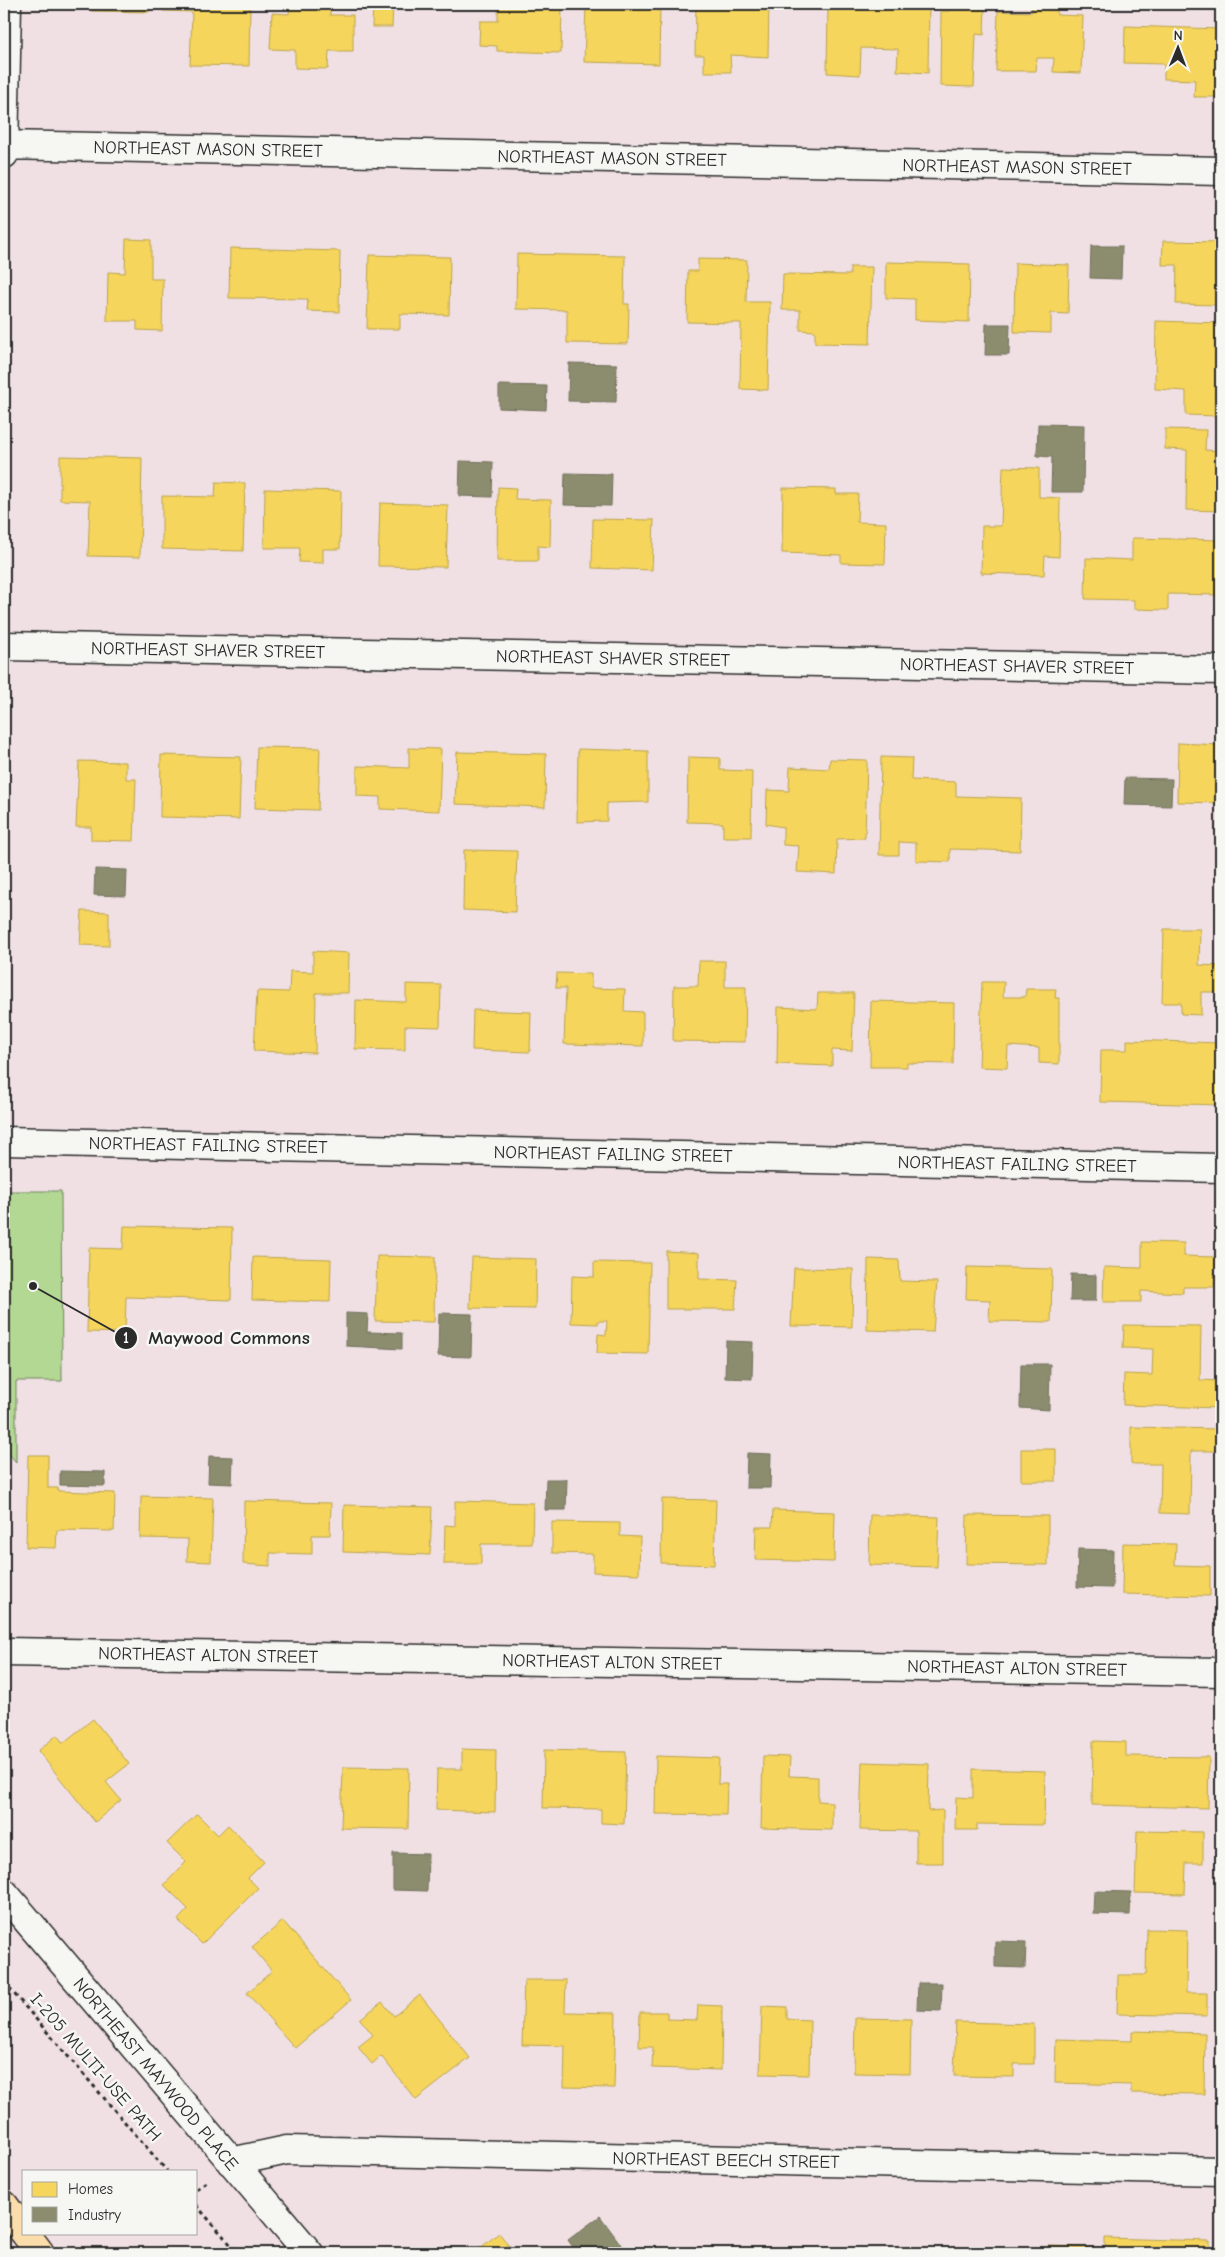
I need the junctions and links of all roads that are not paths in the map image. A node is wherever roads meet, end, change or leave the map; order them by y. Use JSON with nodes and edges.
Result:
{"nodes":[{"id":1,"x":7,"y":4,"type":"edge"},
{"id":2,"x":4,"y":145,"type":"edge"},
{"id":3,"x":4,"y":154,"type":"edge"},
{"id":4,"x":1221,"y":171,"type":"edge"},
{"id":5,"x":4,"y":646,"type":"edge"},
{"id":6,"x":1221,"y":670,"type":"edge"},
{"id":7,"x":4,"y":1141,"type":"edge"},
{"id":8,"x":1221,"y":1168,"type":"edge"},
{"id":9,"x":4,"y":1652,"type":"edge"},
{"id":10,"x":1221,"y":1672,"type":"edge"},
{"id":11,"x":4,"y":1893,"type":"edge"},
{"id":12,"x":231,"y":2162,"type":"junction"},
{"id":13,"x":1221,"y":2171,"type":"edge"},
{"id":14,"x":4,"y":2205,"type":"edge"},
{"id":15,"x":22,"y":2229,"type":"edge"},
{"id":16,"x":26,"y":2234,"type":"edge"},
{"id":17,"x":40,"y":2253,"type":"edge"},
{"id":18,"x":309,"y":2253,"type":"edge"}],
"edges":[{"from":1,"to":2,"type":"street"},
{"from":2,"to":3,"type":"street"},
{"from":2,"to":4,"type":"street","name":"NORTHEAST MASON STREET"},
{"from":5,"to":6,"type":"street","name":"NORTHEAST SHAVER STREET"},
{"from":7,"to":8,"type":"street","name":"NORTHEAST FAILING STREET"},
{"from":9,"to":10,"type":"street","name":"NORTHEAST ALTON STREET"},
{"from":11,"to":12,"type":"street","name":"NORTHEAST MAYWOOD PLACE"},
{"from":12,"to":13,"type":"street","name":"NORTHEAST BEECH STREET"},
{"from":12,"to":18,"type":"street","name":"NORTHEAST MAYWOOD PLACE"},
{"from":14,"to":15,"type":"highway"},
{"from":16,"to":17,"type":"highway"}]}
